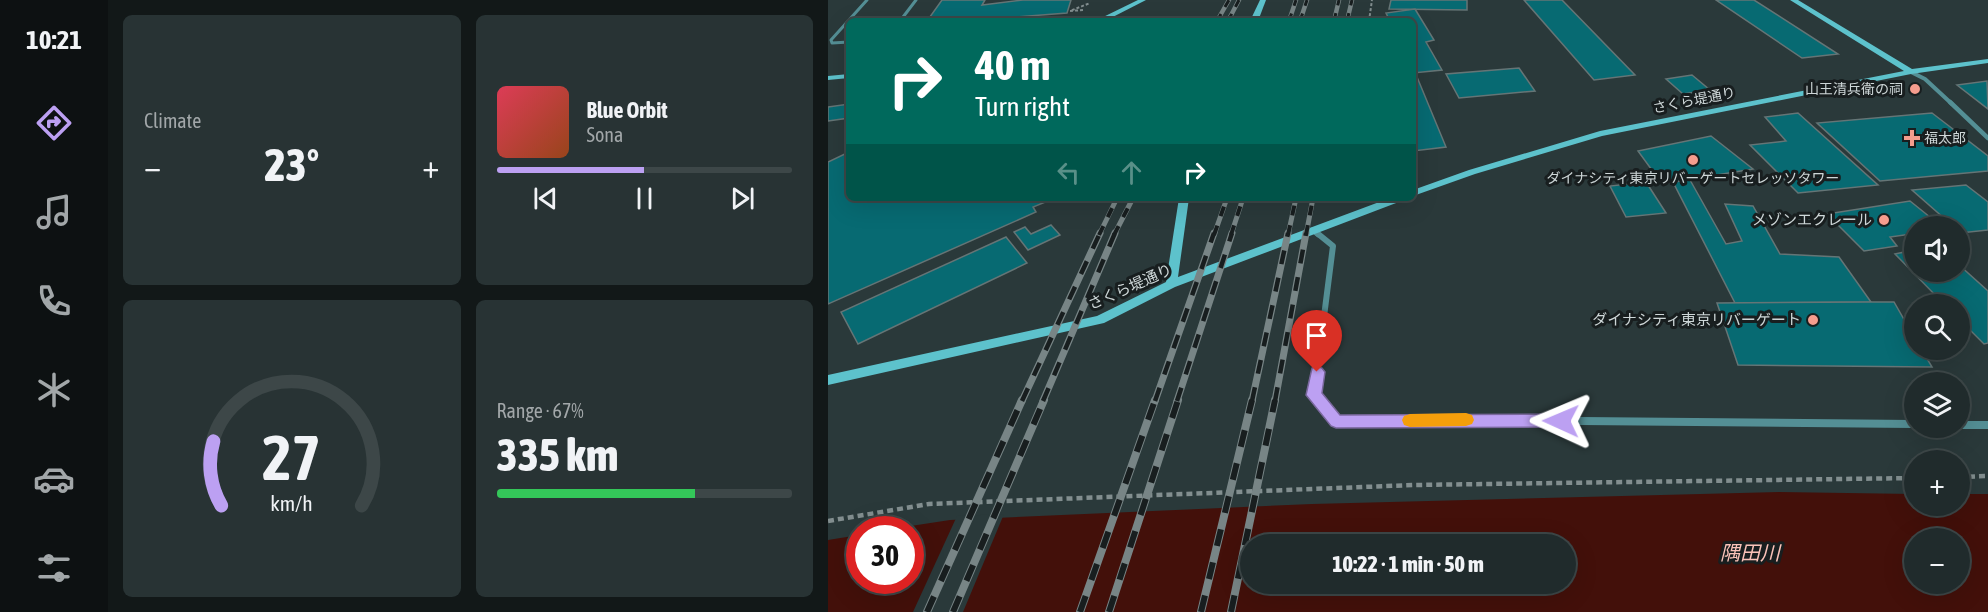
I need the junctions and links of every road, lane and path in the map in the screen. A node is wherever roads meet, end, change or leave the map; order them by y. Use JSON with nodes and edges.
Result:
{"nodes":[{"id":1,"x":867,"y":0,"type":"edge"},
{"id":2,"x":916,"y":0,"type":"edge"},
{"id":3,"x":1143,"y":0,"type":"edge"},
{"id":4,"x":1263,"y":0,"type":"edge"},
{"id":5,"x":1372,"y":0,"type":"edge"},
{"id":6,"x":1793,"y":0,"type":"edge"},
{"id":7,"x":851,"y":18,"type":"edge"},
{"id":8,"x":902,"y":18,"type":"edge"},
{"id":9,"x":1105,"y":18,"type":"edge"},
{"id":10,"x":1255,"y":18,"type":"edge"},
{"id":11,"x":1369,"y":18,"type":"edge"},
{"id":12,"x":846,"y":23,"type":"edge"},
{"id":13,"x":846,"y":42,"type":"edge"},
{"id":14,"x":1988,"y":61,"type":"edge"},
{"id":15,"x":1911,"y":72,"type":"junction"},
{"id":16,"x":846,"y":76,"type":"edge"},
{"id":17,"x":828,"y":78,"type":"edge"},
{"id":18,"x":1988,"y":138,"type":"edge"},
{"id":19,"x":1416,"y":193,"type":"edge"},
{"id":20,"x":1184,"y":201,"type":"edge"},
{"id":21,"x":1392,"y":201,"type":"edge"},
{"id":22,"x":1312,"y":230,"type":"junction"},
{"id":23,"x":1171,"y":284,"type":"junction"},
{"id":24,"x":828,"y":380,"type":"edge"},
{"id":25,"x":1904,"y":424,"type":"edge"},
{"id":26,"x":1970,"y":425,"type":"edge"},
{"id":27,"x":1988,"y":425,"type":"edge"},
{"id":28,"x":1988,"y":476,"type":"edge"},
{"id":29,"x":1970,"y":477,"type":"edge"},
{"id":30,"x":1904,"y":478,"type":"edge"},
{"id":31,"x":828,"y":521,"type":"edge"}],
"edges":[{"from":1,"to":7,"type":"lane"},
{"from":2,"to":8,"type":"lane"},
{"from":3,"to":9,"type":"street"},
{"from":4,"to":10,"type":"street"},
{"from":5,"to":11,"type":"path"},
{"from":6,"to":15,"type":"street"},
{"from":12,"to":13,"type":"lane"},
{"from":14,"to":15,"type":"street","name":"さくら堤通り"},
{"from":15,"to":18,"type":"street"},
{"from":15,"to":19,"type":"street","name":"さくら堤通り"},
{"from":16,"to":17,"type":"street"},
{"from":20,"to":23,"type":"street"},
{"from":21,"to":22,"type":"street","name":"さくら堤通り"},
{"from":22,"to":23,"type":"street","name":"さくら堤通り"},
{"from":22,"to":25,"type":"street"},
{"from":23,"to":24,"type":"street","name":"さくら堤通り"},
{"from":26,"to":27,"type":"street"},
{"from":28,"to":29,"type":"path"},
{"from":30,"to":31,"type":"path"}]}
